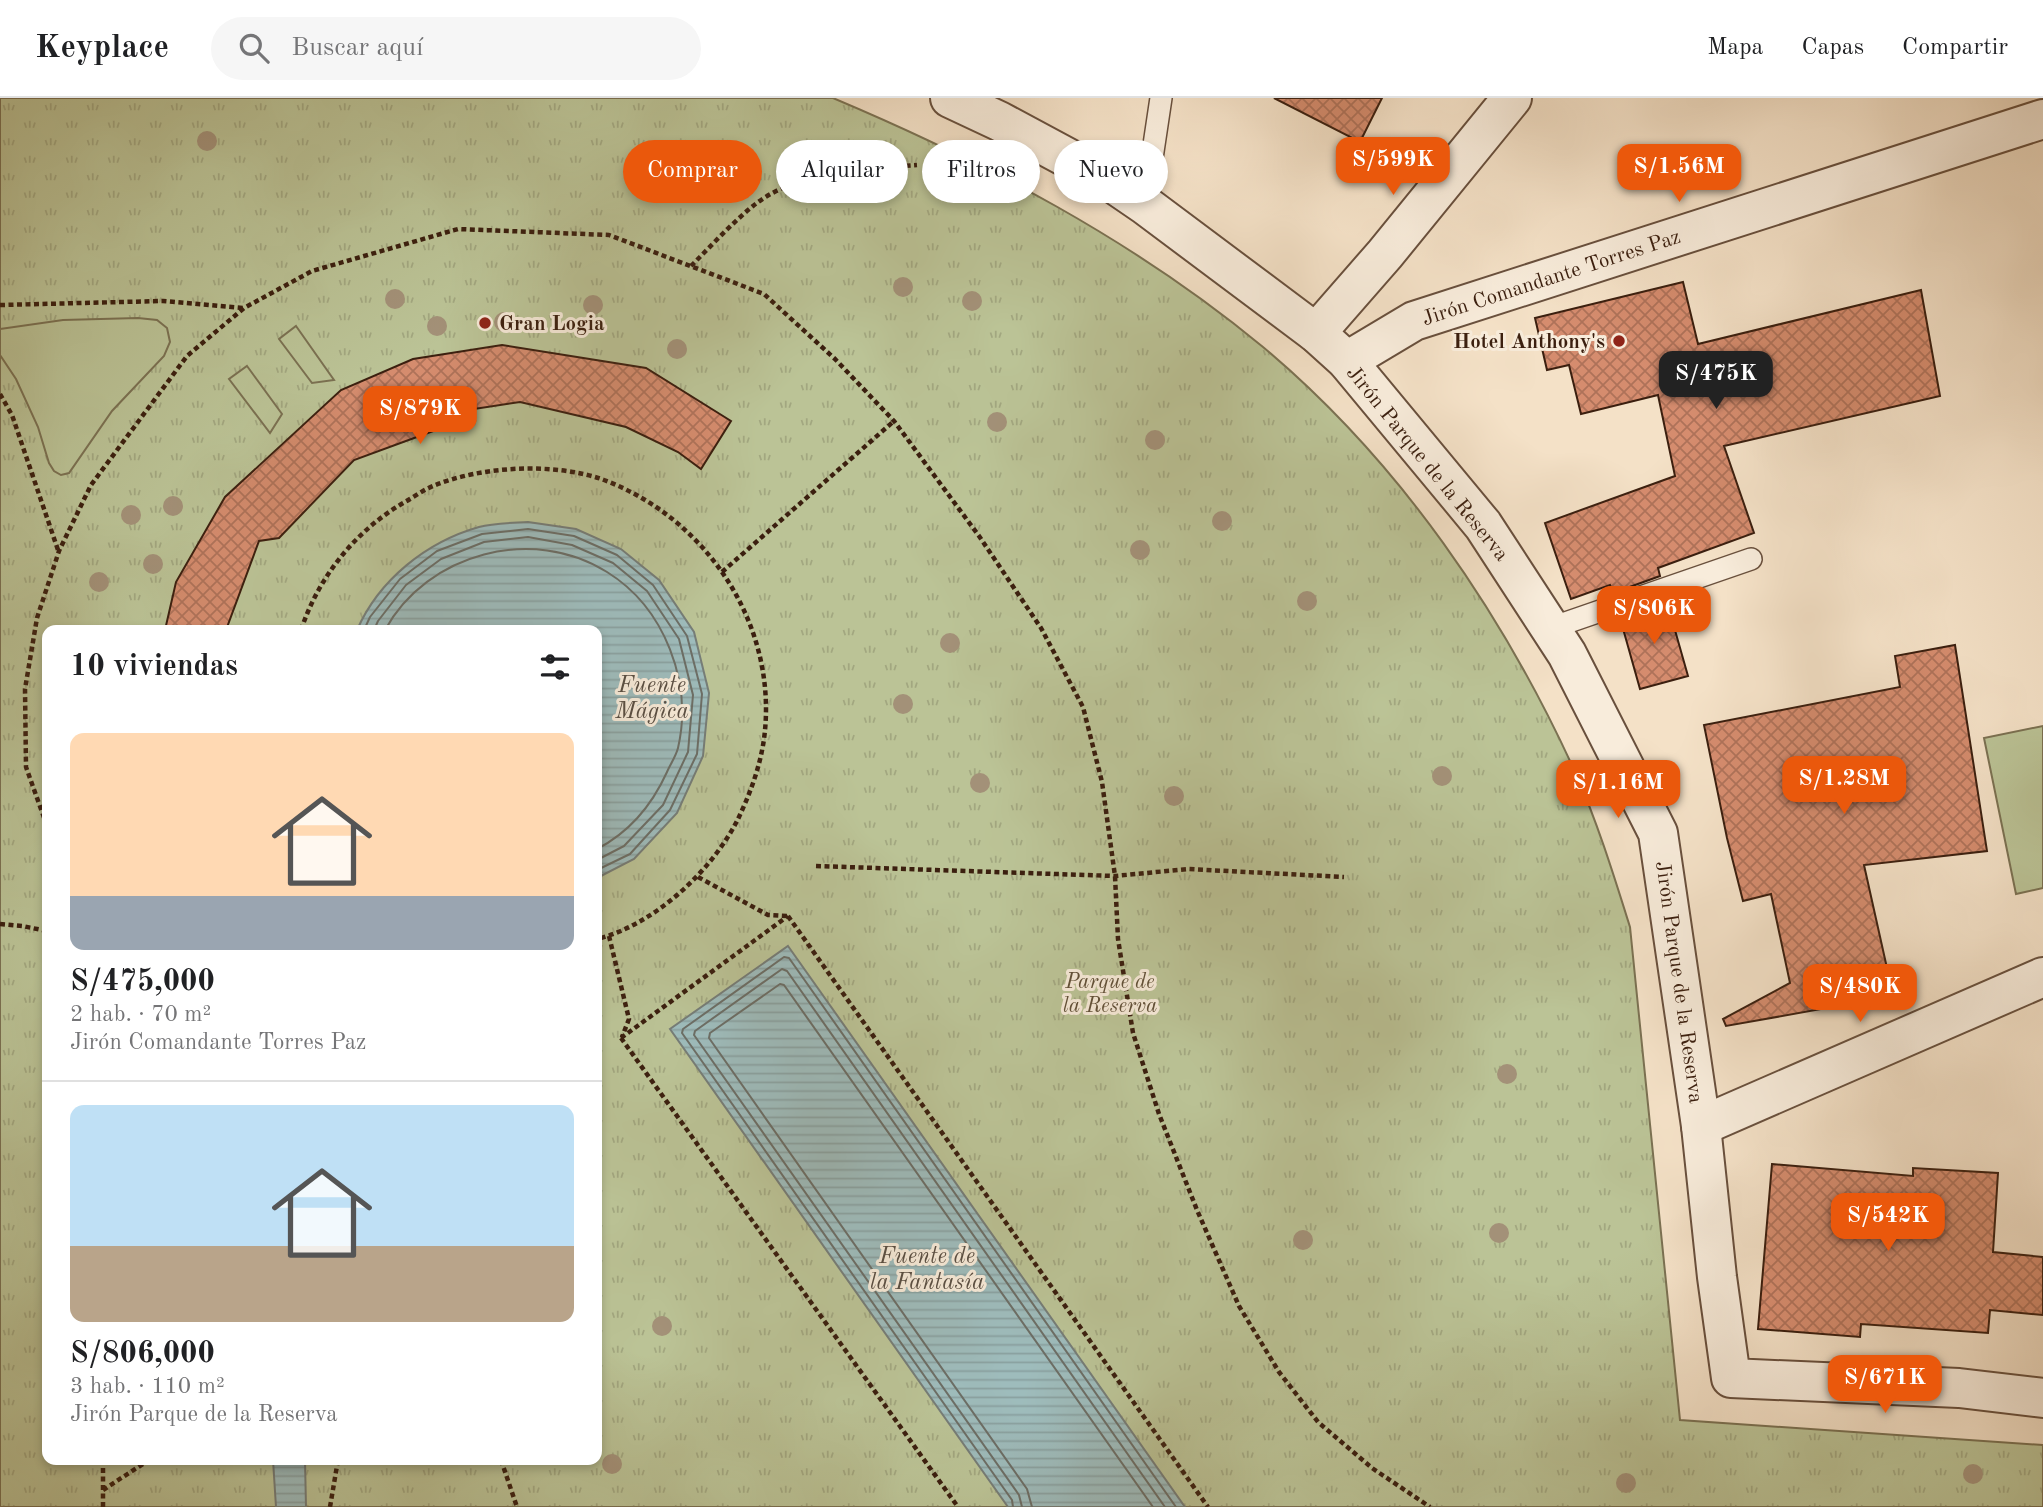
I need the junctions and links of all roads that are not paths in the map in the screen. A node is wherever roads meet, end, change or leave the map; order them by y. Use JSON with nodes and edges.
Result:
{"nodes":[{"id":1,"x":950,"y":98,"type":"edge"},
{"id":2,"x":1161,"y":98,"type":"edge"},
{"id":3,"x":1512,"y":98,"type":"edge"},
{"id":4,"x":2043,"y":119,"type":"edge"},
{"id":5,"x":1145,"y":205,"type":"junction"},
{"id":6,"x":1316,"y":333,"type":"junction"},
{"id":7,"x":1347,"y":361,"type":"junction"},
{"id":8,"x":1751,"y":559,"type":"dead end"},
{"id":9,"x":1551,"y":628,"type":"junction"},
{"id":10,"x":2043,"y":977,"type":"edge"},
{"id":11,"x":1701,"y":1126,"type":"junction"},
{"id":12,"x":2043,"y":1398,"type":"edge"}],
"edges":[{"from":1,"to":5,"type":"street","name":"Jirón Parque de la Reserva"},
{"from":2,"to":5,"type":"lane"},
{"from":3,"to":6,"type":"street"},
{"from":4,"to":7,"type":"street","name":"Jirón Comandante Torres Paz"},
{"from":5,"to":6,"type":"street","name":"Jirón Parque de la Reserva"},
{"from":6,"to":7,"type":"street","name":"Jirón Parque de la Reserva"},
{"from":7,"to":9,"type":"street","name":"Jirón Parque de la Reserva"},
{"from":8,"to":9,"type":"lane"},
{"from":9,"to":11,"type":"street","name":"Jirón Parque de la Reserva"},
{"from":10,"to":11,"type":"street"},
{"from":11,"to":12,"type":"street","name":"Jirón Parque de la Reserva"}]}
